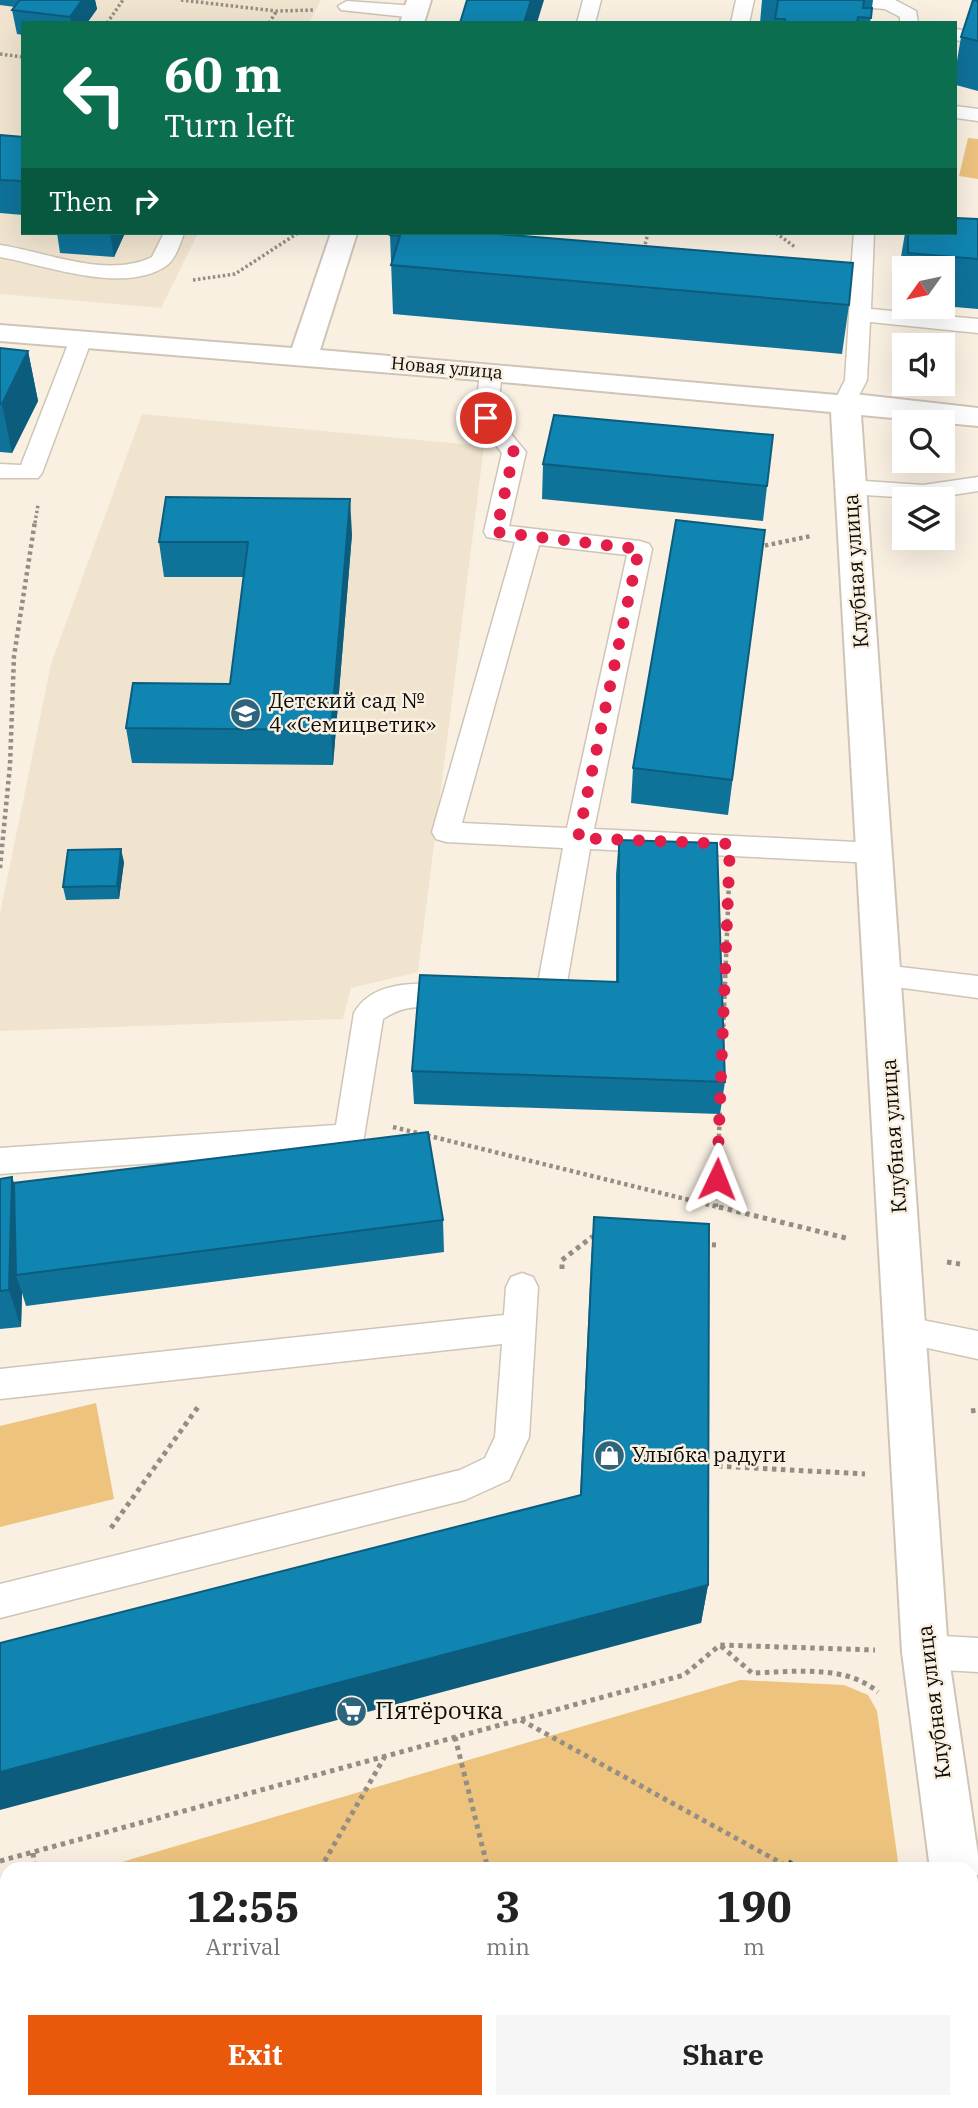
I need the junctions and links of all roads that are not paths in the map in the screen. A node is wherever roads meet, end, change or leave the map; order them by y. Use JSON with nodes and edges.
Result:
{"nodes":[{"id":1,"x":592,"y":0,"type":"edge"},
{"id":2,"x":745,"y":0,"type":"edge"},
{"id":3,"x":837,"y":0,"type":"edge"},
{"id":4,"x":347,"y":6,"type":"road end"},
{"id":5,"x":416,"y":11,"type":"edge"},
{"id":6,"x":587,"y":21,"type":"edge"},
{"id":7,"x":740,"y":21,"type":"edge"},
{"id":8,"x":909,"y":21,"type":"edge"},
{"id":9,"x":957,"y":35,"type":"edge"},
{"id":10,"x":978,"y":39,"type":"edge"},
{"id":11,"x":957,"y":112,"type":"edge"},
{"id":12,"x":978,"y":115,"type":"edge"},
{"id":13,"x":173,"y":235,"type":"edge"},
{"id":14,"x":343,"y":235,"type":"edge"},
{"id":15,"x":864,"y":235,"type":"edge"},
{"id":16,"x":0,"y":251,"type":"edge"},
{"id":17,"x":790,"y":273,"type":"edge"},
{"id":18,"x":862,"y":278,"type":"junction"},
{"id":19,"x":860,"y":315,"type":"junction"},
{"id":20,"x":978,"y":326,"type":"edge"},
{"id":21,"x":0,"y":333,"type":"edge"},
{"id":22,"x":81,"y":339,"type":"junction"},
{"id":23,"x":304,"y":356,"type":"junction"},
{"id":24,"x":491,"y":372,"type":"junction"},
{"id":25,"x":845,"y":402,"type":"junction"},
{"id":26,"x":978,"y":416,"type":"edge"},
{"id":27,"x":0,"y":471,"type":"edge"},
{"id":28,"x":978,"y":484,"type":"edge"},
{"id":29,"x":851,"y":503,"type":"junction"},
{"id":30,"x":529,"y":536,"type":"junction"},
{"id":31,"x":578,"y":838,"type":"junction"},
{"id":32,"x":875,"y":853,"type":"junction"},
{"id":33,"x":883,"y":976,"type":"junction"},
{"id":34,"x":978,"y":987,"type":"edge"},
{"id":35,"x":0,"y":1161,"type":"edge"},
{"id":36,"x":522,"y":1287,"type":"dead end"},
{"id":37,"x":519,"y":1328,"type":"junction"},
{"id":38,"x":907,"y":1331,"type":"junction"},
{"id":39,"x":978,"y":1345,"type":"edge"},
{"id":40,"x":0,"y":1384,"type":"edge"},
{"id":41,"x":0,"y":1601,"type":"edge"},
{"id":42,"x":925,"y":1652,"type":"junction"},
{"id":43,"x":978,"y":1655,"type":"edge"},
{"id":44,"x":954,"y":1862,"type":"edge"}],
"edges":[{"from":1,"to":6,"type":"lane"},
{"from":2,"to":7,"type":"lane"},
{"from":3,"to":8,"type":"lane"},
{"from":4,"to":5,"type":"lane"},
{"from":9,"to":10,"type":"lane"},
{"from":11,"to":12,"type":"lane"},
{"from":13,"to":16,"type":"lane"},
{"from":14,"to":23,"type":"street"},
{"from":15,"to":18,"type":"lane"},
{"from":17,"to":18,"type":"lane"},
{"from":18,"to":19,"type":"lane"},
{"from":19,"to":20,"type":"lane"},
{"from":19,"to":25,"type":"lane"},
{"from":21,"to":22,"type":"street","name":"Новая улица"},
{"from":22,"to":23,"type":"street","name":"Новая улица"},
{"from":22,"to":27,"type":"lane"},
{"from":23,"to":24,"type":"street","name":"Новая улица"},
{"from":24,"to":25,"type":"street","name":"Новая улица"},
{"from":24,"to":30,"type":"lane"},
{"from":25,"to":26,"type":"street","name":"Новая улица"},
{"from":25,"to":29,"type":"street","name":"Клубная улица"},
{"from":28,"to":29,"type":"lane"},
{"from":29,"to":32,"type":"street","name":"Клубная улица"},
{"from":30,"to":31,"type":"lane"},
{"from":30,"to":31,"type":"lane"},
{"from":31,"to":32,"type":"lane"},
{"from":31,"to":35,"type":"lane"},
{"from":32,"to":33,"type":"street","name":"Клубная улица"},
{"from":33,"to":34,"type":"lane"},
{"from":33,"to":38,"type":"street","name":"Клубная улица"},
{"from":36,"to":37,"type":"lane"},
{"from":37,"to":40,"type":"lane"},
{"from":37,"to":41,"type":"lane"},
{"from":38,"to":39,"type":"lane"},
{"from":38,"to":42,"type":"street","name":"Клубная улица"},
{"from":42,"to":43,"type":"lane"},
{"from":42,"to":44,"type":"street","name":"Клубная улица"}]}
